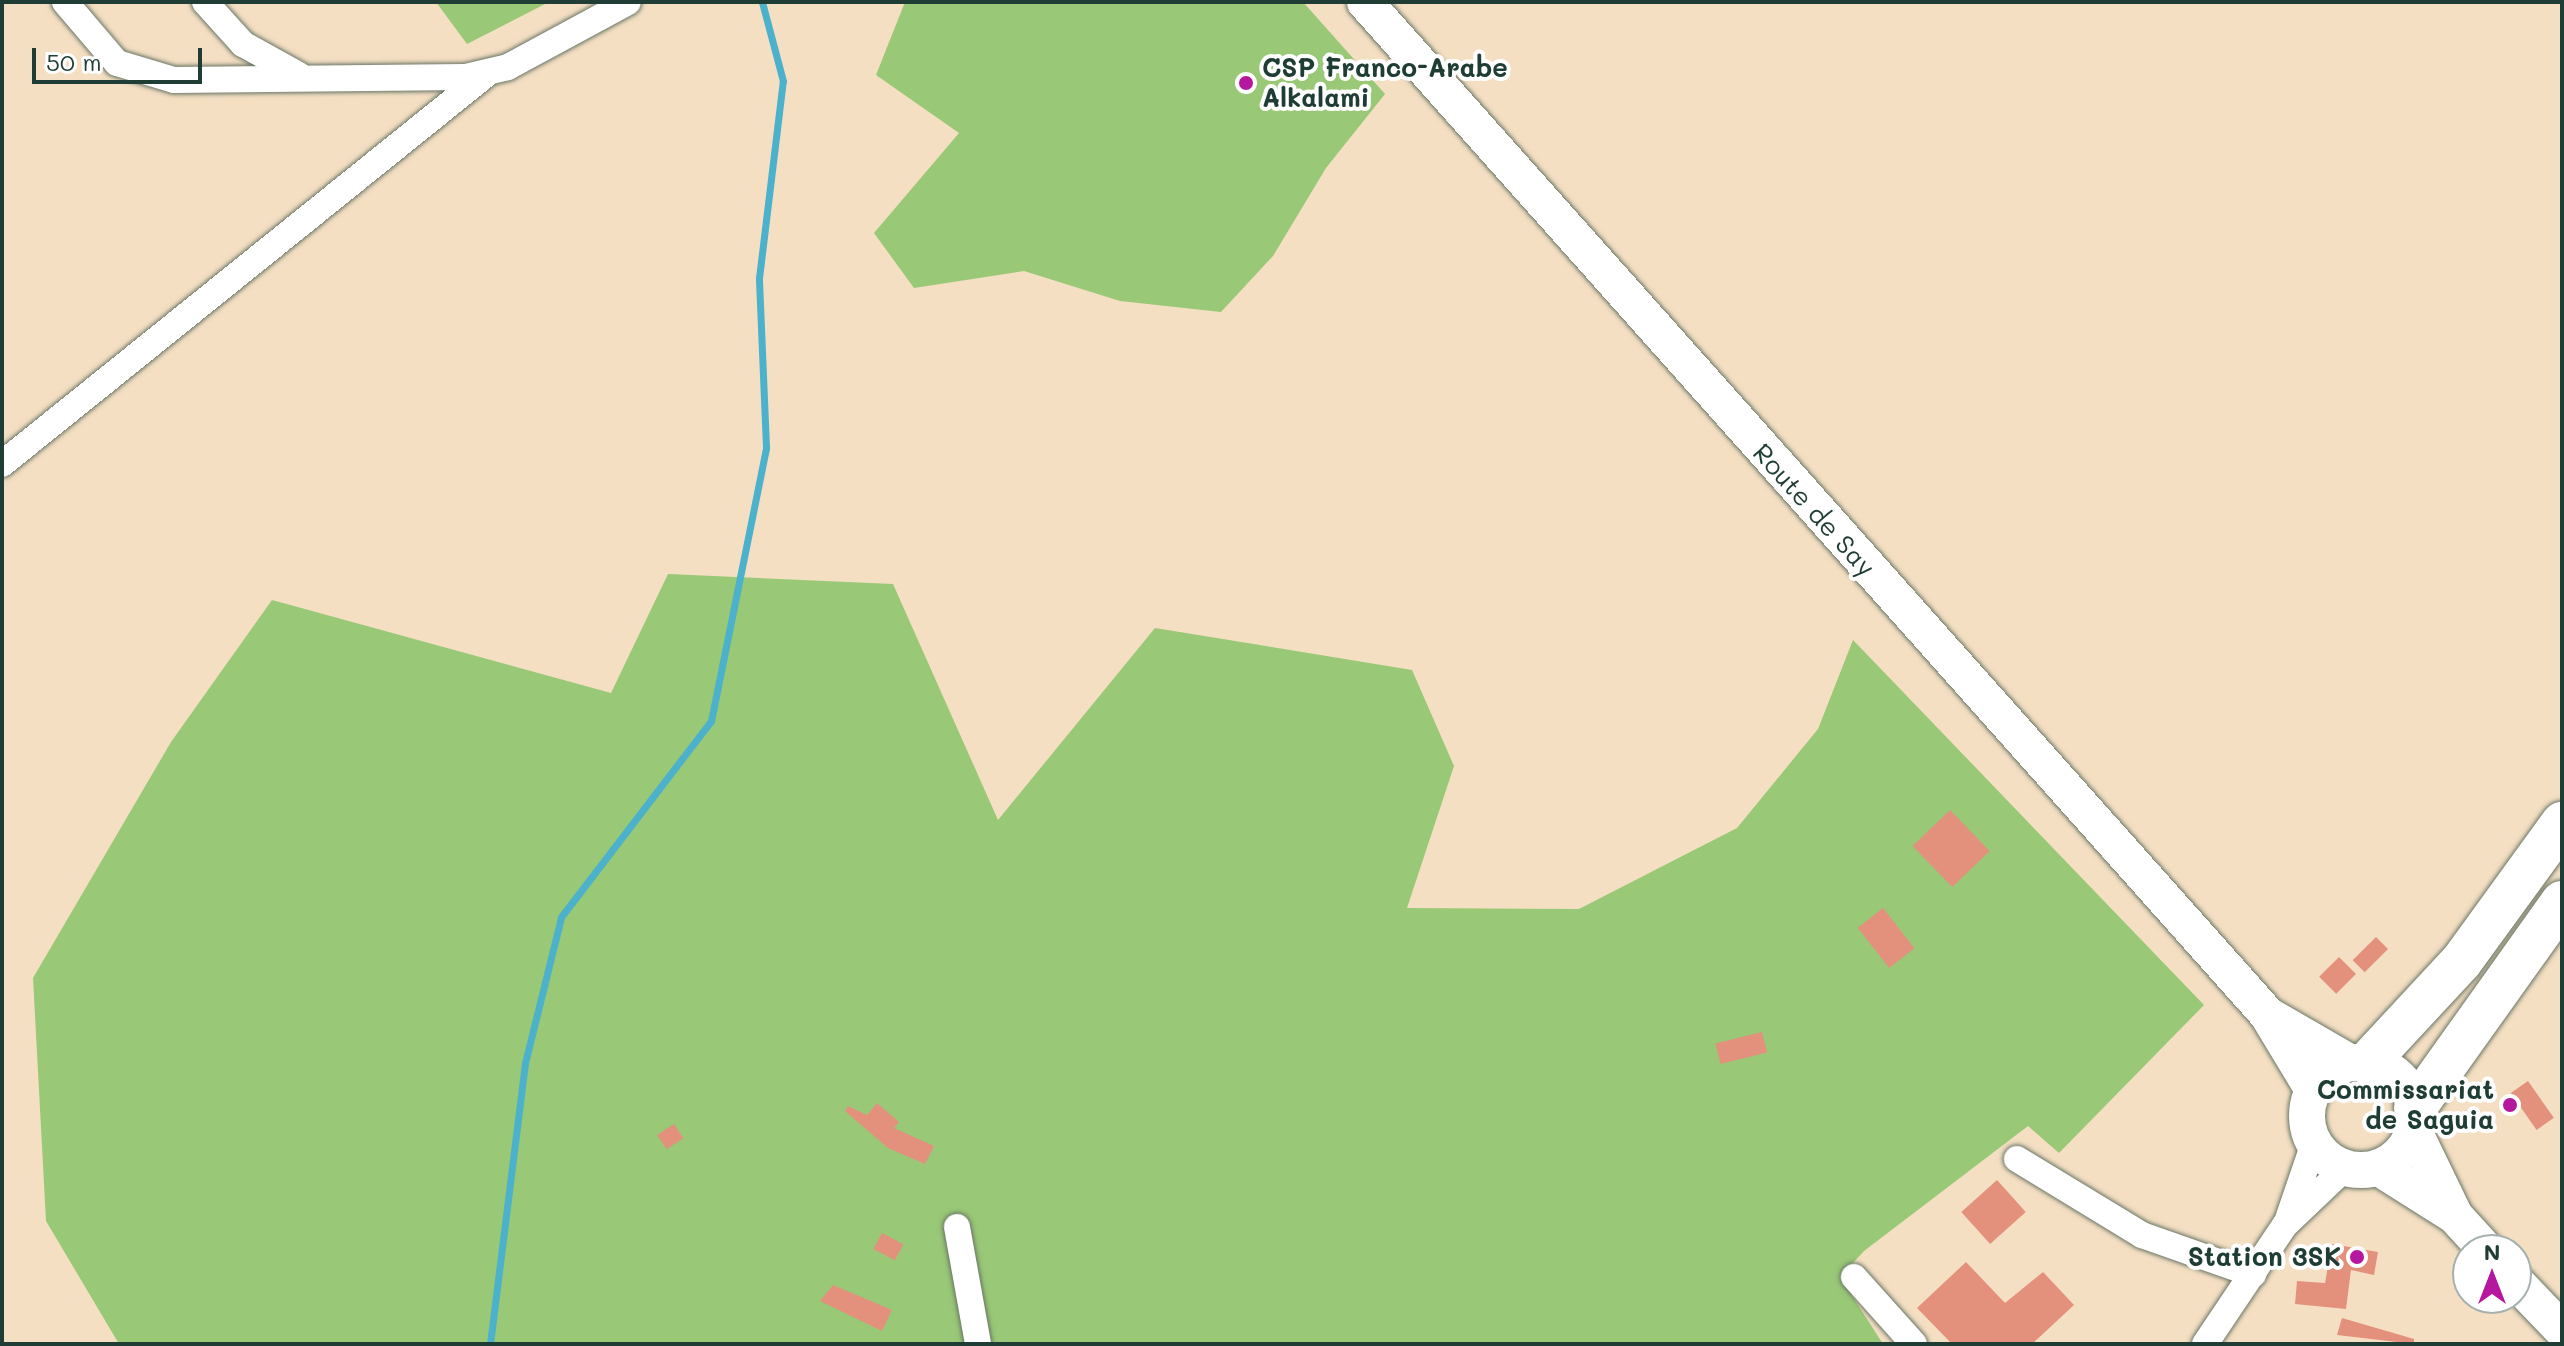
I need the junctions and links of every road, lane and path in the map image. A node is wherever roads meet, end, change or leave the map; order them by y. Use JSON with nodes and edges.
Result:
{"nodes":[{"id":1,"x":65,"y":2,"type":"edge"},
{"id":2,"x":205,"y":2,"type":"edge"},
{"id":3,"x":628,"y":2,"type":"edge"},
{"id":4,"x":1382,"y":10,"type":"edge"},
{"id":5,"x":489,"y":72,"type":"junction"},
{"id":6,"x":302,"y":77,"type":"junction"},
{"id":7,"x":2,"y":464,"type":"edge"},
{"id":8,"x":2562,"y":823,"type":"edge"},
{"id":9,"x":2562,"y":902,"type":"edge"},
{"id":10,"x":2267,"y":1014,"type":"junction"},
{"id":11,"x":2359,"y":1063,"type":"junction"},
{"id":12,"x":2313,"y":1090,"type":"junction"},
{"id":13,"x":2415,"y":1120,"type":"junction"},
{"id":14,"x":2314,"y":1143,"type":"junction"},
{"id":15,"x":2017,"y":1159,"type":"dead end"},
{"id":16,"x":2362,"y":1168,"type":"junction"},
{"id":17,"x":2455,"y":1216,"type":"junction"},
{"id":18,"x":2285,"y":1225,"type":"junction"},
{"id":19,"x":957,"y":1227,"type":"dead end"},
{"id":20,"x":2471,"y":1234,"type":"edge"},
{"id":21,"x":2253,"y":1274,"type":"junction"},
{"id":22,"x":1854,"y":1277,"type":"dead end"},
{"id":23,"x":2532,"y":1296,"type":"edge"},
{"id":24,"x":2559,"y":1320,"type":"edge"},
{"id":25,"x":978,"y":1344,"type":"edge"},
{"id":26,"x":1914,"y":1344,"type":"edge"},
{"id":27,"x":2205,"y":1344,"type":"edge"}],
"edges":[{"from":1,"to":6,"type":"street"},
{"from":2,"to":6,"type":"street"},
{"from":3,"to":5,"type":"street"},
{"from":4,"to":10,"type":"main road","name":"Route de Say"},
{"from":5,"to":6,"type":"street"},
{"from":5,"to":7,"type":"street"},
{"from":8,"to":11,"type":"highway"},
{"from":9,"to":13,"type":"highway"},
{"from":10,"to":11,"type":"main road","name":"Route de Say"},
{"from":10,"to":12,"type":"main road","name":"Route de Say"},
{"from":11,"to":12,"type":"main road"},
{"from":11,"to":13,"type":"main road"},
{"from":12,"to":14,"type":"main road"},
{"from":13,"to":16,"type":"main road"},
{"from":13,"to":17,"type":"main road"},
{"from":14,"to":16,"type":"main road"},
{"from":14,"to":18,"type":"street"},
{"from":15,"to":21,"type":"street"},
{"from":16,"to":17,"type":"main road"},
{"from":16,"to":18,"type":"street"},
{"from":17,"to":20,"type":"main road"},
{"from":18,"to":21,"type":"street"},
{"from":19,"to":25,"type":"street"},
{"from":21,"to":27,"type":"street"},
{"from":22,"to":26,"type":"street"},
{"from":23,"to":24,"type":"main road"}]}
